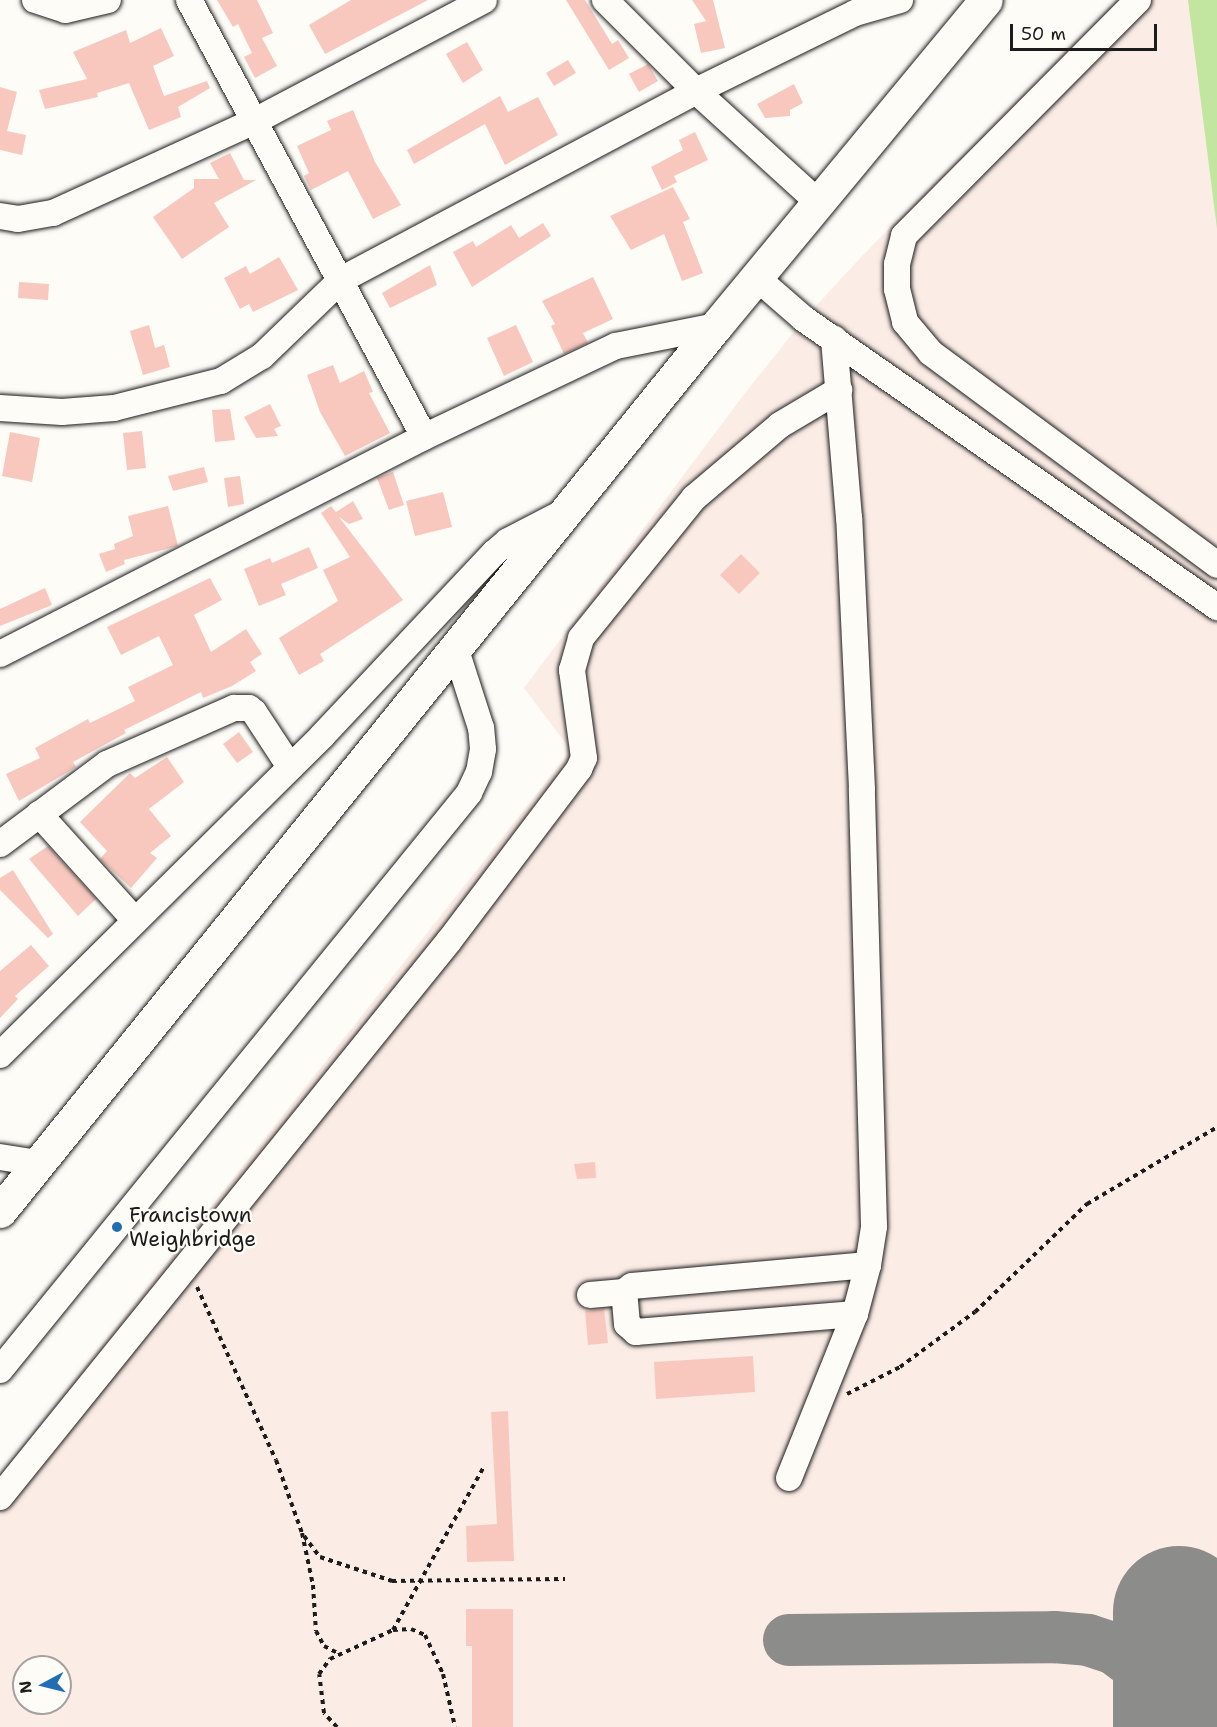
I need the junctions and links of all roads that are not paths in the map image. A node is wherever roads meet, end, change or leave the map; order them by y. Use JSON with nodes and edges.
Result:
{"nodes":[{"id":1,"x":35,"y":0,"type":"edge"},
{"id":2,"x":108,"y":0,"type":"edge"},
{"id":3,"x":189,"y":0,"type":"edge"},
{"id":4,"x":484,"y":0,"type":"edge"},
{"id":5,"x":605,"y":0,"type":"edge"},
{"id":6,"x":900,"y":0,"type":"edge"},
{"id":7,"x":986,"y":0,"type":"edge"},
{"id":8,"x":1138,"y":0,"type":"edge"},
{"id":9,"x":696,"y":90,"type":"junction"},
{"id":10,"x":253,"y":122,"type":"junction"},
{"id":11,"x":820,"y":204,"type":"junction"},
{"id":12,"x":0,"y":216,"type":"edge"},
{"id":13,"x":757,"y":278,"type":"junction"},
{"id":14,"x":341,"y":279,"type":"junction"},
{"id":15,"x":716,"y":326,"type":"junction"},
{"id":16,"x":834,"y":339,"type":"junction"},
{"id":17,"x":839,"y":390,"type":"junction"},
{"id":18,"x":0,"y":408,"type":"edge"},
{"id":19,"x":424,"y":437,"type":"junction"},
{"id":20,"x":571,"y":509,"type":"junction"},
{"id":21,"x":1217,"y":565,"type":"edge"},
{"id":22,"x":1217,"y":607,"type":"edge"},
{"id":23,"x":456,"y":650,"type":"junction"},
{"id":24,"x":0,"y":654,"type":"edge"},
{"id":25,"x":290,"y":767,"type":"junction"},
{"id":26,"x":39,"y":814,"type":"junction"},
{"id":27,"x":0,"y":844,"type":"edge"},
{"id":28,"x":134,"y":919,"type":"junction"},
{"id":29,"x":0,"y":1055,"type":"edge"},
{"id":30,"x":0,"y":1157,"type":"edge"},
{"id":31,"x":37,"y":1163,"type":"junction"},
{"id":32,"x":0,"y":1211,"type":"edge"},
{"id":33,"x":868,"y":1265,"type":"junction"},
{"id":34,"x":624,"y":1292,"type":"junction"},
{"id":35,"x":590,"y":1295,"type":"dead end"},
{"id":36,"x":855,"y":1314,"type":"junction"},
{"id":37,"x":0,"y":1370,"type":"edge"},
{"id":38,"x":789,"y":1478,"type":"dead end"},
{"id":39,"x":0,"y":1497,"type":"edge"}],
"edges":[{"from":1,"to":2,"type":"street"},
{"from":3,"to":10,"type":"street"},
{"from":4,"to":10,"type":"street"},
{"from":5,"to":9,"type":"street"},
{"from":6,"to":9,"type":"street"},
{"from":7,"to":11,"type":"highway"},
{"from":8,"to":21,"type":"street"},
{"from":9,"to":11,"type":"street"},
{"from":9,"to":14,"type":"street"},
{"from":10,"to":12,"type":"street"},
{"from":10,"to":14,"type":"street"},
{"from":11,"to":13,"type":"highway"},
{"from":13,"to":15,"type":"highway"},
{"from":13,"to":16,"type":"street"},
{"from":14,"to":18,"type":"street"},
{"from":14,"to":19,"type":"street"},
{"from":15,"to":19,"type":"street"},
{"from":15,"to":20,"type":"highway"},
{"from":16,"to":17,"type":"street"},
{"from":16,"to":22,"type":"street"},
{"from":17,"to":33,"type":"street"},
{"from":17,"to":39,"type":"street"},
{"from":19,"to":24,"type":"street"},
{"from":20,"to":23,"type":"highway"},
{"from":20,"to":25,"type":"street"},
{"from":23,"to":31,"type":"highway"},
{"from":23,"to":37,"type":"street"},
{"from":25,"to":26,"type":"street"},
{"from":25,"to":28,"type":"street"},
{"from":26,"to":27,"type":"street"},
{"from":26,"to":28,"type":"street"},
{"from":28,"to":29,"type":"street"},
{"from":30,"to":31,"type":"street"},
{"from":31,"to":32,"type":"highway"},
{"from":33,"to":34,"type":"street"},
{"from":33,"to":36,"type":"street"},
{"from":34,"to":35,"type":"street"},
{"from":34,"to":36,"type":"street"},
{"from":36,"to":38,"type":"street"}]}
